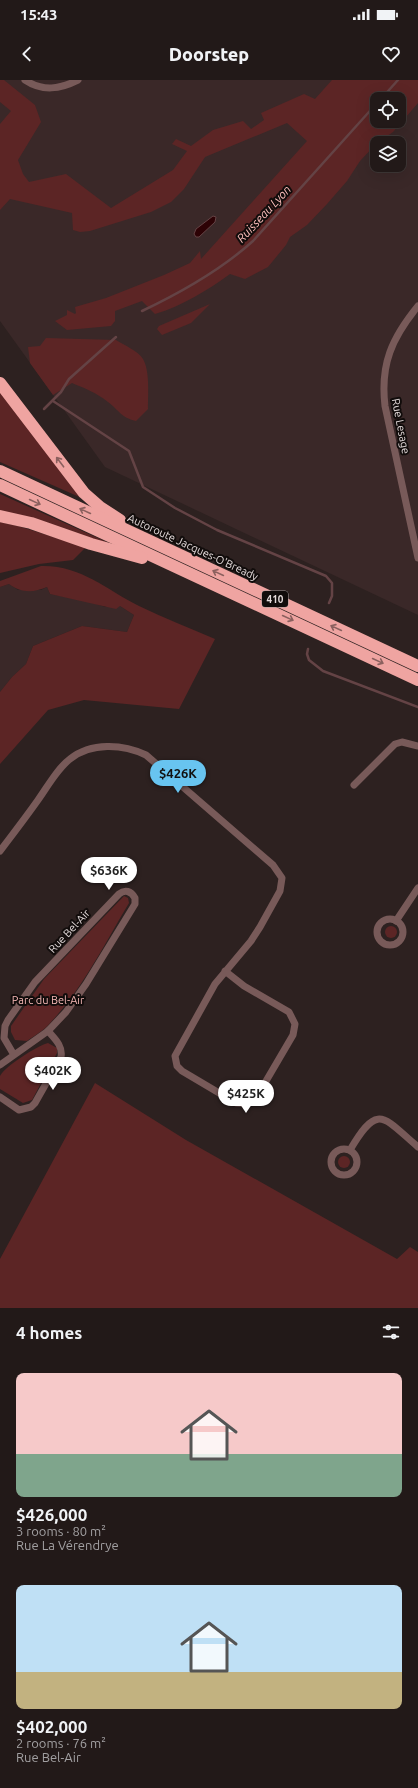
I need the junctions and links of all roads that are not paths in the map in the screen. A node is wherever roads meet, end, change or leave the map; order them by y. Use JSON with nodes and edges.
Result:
{"nodes":[{"id":1,"x":25,"y":80,"type":"edge"},
{"id":2,"x":78,"y":80,"type":"edge"},
{"id":3,"x":418,"y":306,"type":"edge"},
{"id":4,"x":0,"y":383,"type":"edge"},
{"id":5,"x":0,"y":471,"type":"edge"},
{"id":6,"x":0,"y":485,"type":"edge"},
{"id":7,"x":0,"y":516,"type":"edge"},
{"id":8,"x":158,"y":545,"type":"junction"},
{"id":9,"x":418,"y":558,"type":"edge"},
{"id":10,"x":176,"y":567,"type":"junction"},
{"id":11,"x":418,"y":666,"type":"edge"},
{"id":12,"x":418,"y":680,"type":"edge"},
{"id":13,"x":418,"y":746,"type":"edge"},
{"id":14,"x":354,"y":785,"type":"dead end"},
{"id":15,"x":0,"y":851,"type":"edge"},
{"id":16,"x":418,"y":888,"type":"edge"},
{"id":17,"x":396,"y":921,"type":"dead end"},
{"id":18,"x":225,"y":971,"type":"junction"},
{"id":19,"x":48,"y":1031,"type":"junction"},
{"id":20,"x":14,"y":1055,"type":"junction"},
{"id":21,"x":0,"y":1065,"type":"edge"},
{"id":22,"x":0,"y":1097,"type":"edge"},
{"id":23,"x":418,"y":1147,"type":"edge"},
{"id":24,"x":350,"y":1150,"type":"dead end"}],
"edges":[{"from":1,"to":2,"type":"street"},
{"from":3,"to":9,"type":"street","name":"Rue Lesage"},
{"from":8,"to":4,"type":"highway","one_way":true},
{"from":8,"to":5,"type":"highway","name":"Autoroute Jacques-O'Bready","number":"410","one_way":true},
{"from":6,"to":10,"type":"highway","number":"410","one_way":true},
{"from":7,"to":10,"type":"highway"},
{"from":11,"to":8,"type":"highway","name":"Autoroute Jacques-O'Bready","number":"410","one_way":true},
{"from":10,"to":12,"type":"highway","number":"410","one_way":true},
{"from":13,"to":14,"type":"street"},
{"from":15,"to":18,"type":"street"},
{"from":16,"to":17,"type":"street"},
{"from":18,"to":18,"type":"street"},
{"from":19,"to":20,"type":"street","name":"Rue Bel-Air"},
{"from":19,"to":20,"type":"street","name":"Rue Bel-Air"},
{"from":19,"to":22,"type":"street"},
{"from":20,"to":21,"type":"street","name":"Rue Bel-Air"},
{"from":23,"to":24,"type":"street"}]}
